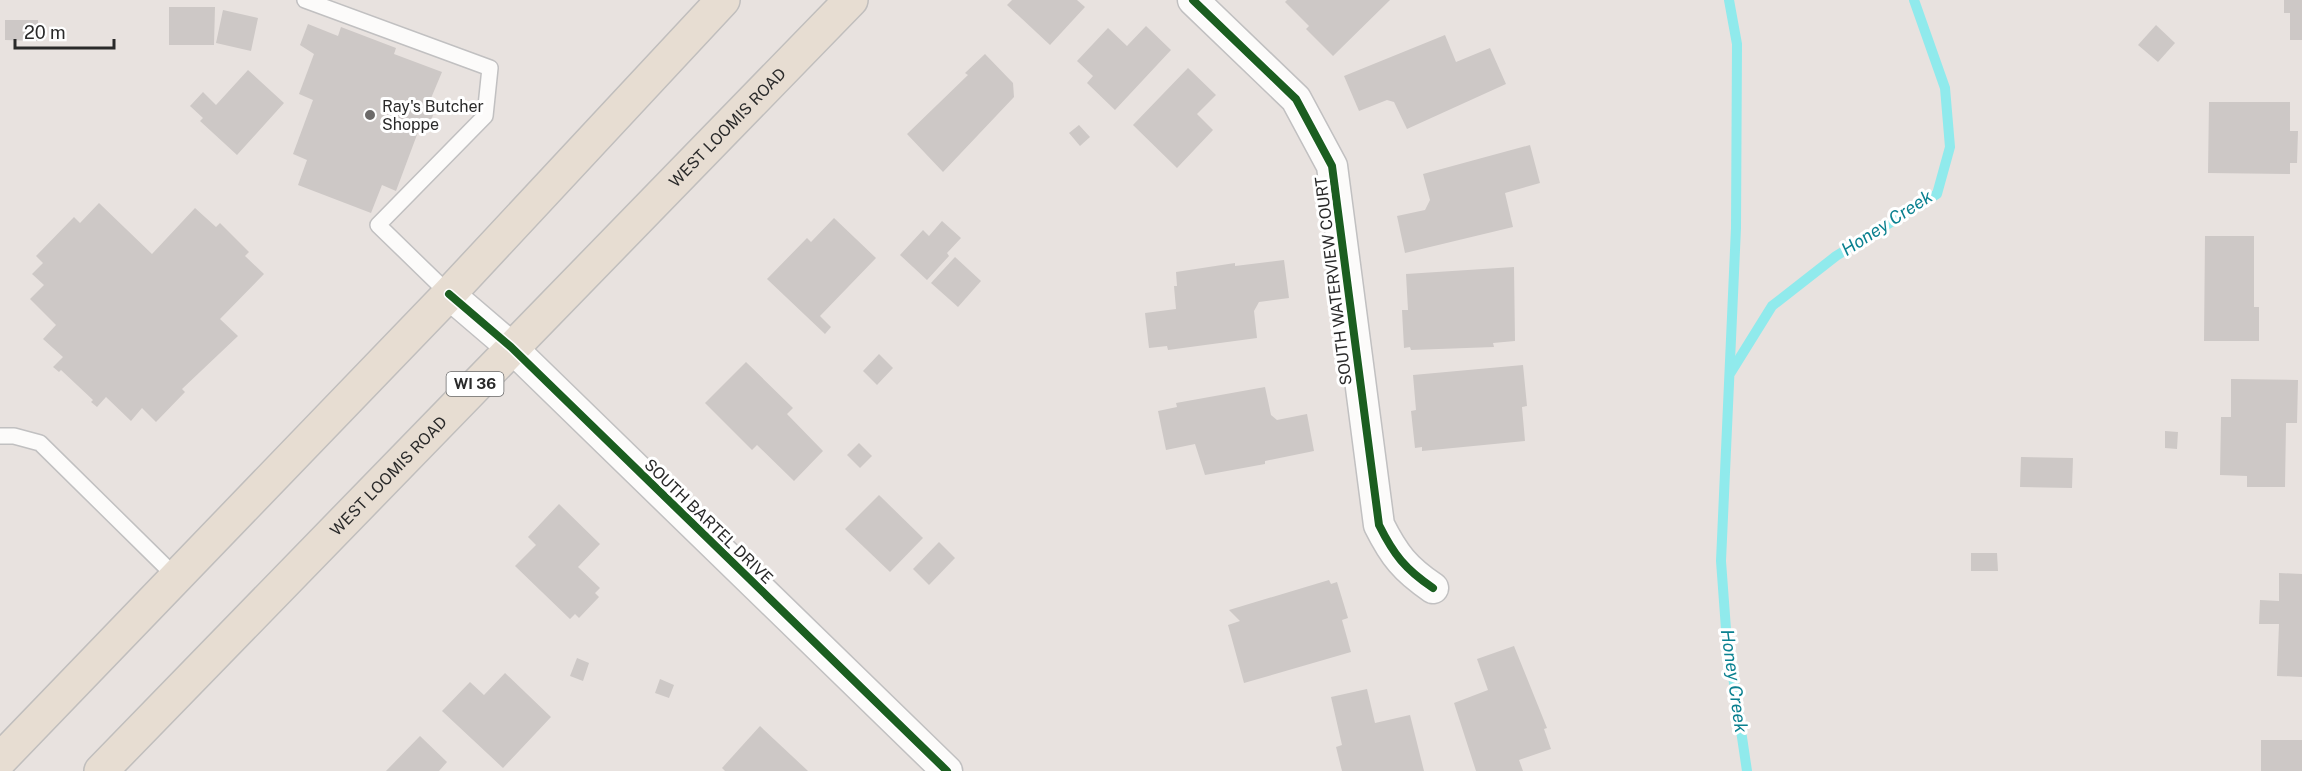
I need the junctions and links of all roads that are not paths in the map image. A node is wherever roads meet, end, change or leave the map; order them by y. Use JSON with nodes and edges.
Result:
{"nodes":[{"id":1,"x":305,"y":0,"type":"edge"},
{"id":2,"x":723,"y":0,"type":"edge"},
{"id":3,"x":851,"y":0,"type":"edge"},
{"id":4,"x":1193,"y":0,"type":"edge"},
{"id":5,"x":449,"y":294,"type":"junction"},
{"id":6,"x":511,"y":347,"type":"junction"},
{"id":7,"x":0,"y":436,"type":"edge"},
{"id":8,"x":176,"y":577,"type":"junction"},
{"id":9,"x":1433,"y":588,"type":"dead end"},
{"id":10,"x":0,"y":760,"type":"edge"},
{"id":11,"x":101,"y":771,"type":"edge"},
{"id":12,"x":947,"y":771,"type":"edge"}],
"edges":[{"from":1,"to":5,"type":"lane"},
{"from":2,"to":5,"type":"main road"},
{"from":3,"to":6,"type":"main road","name":"WEST LOOMIS ROAD","number":"WI 36"},
{"from":4,"to":9,"type":"street","name":"SOUTH WATERVIEW COURT"},
{"from":5,"to":6,"type":"street","name":"SOUTH BARTEL DRIVE"},
{"from":5,"to":8,"type":"main road"},
{"from":6,"to":11,"type":"main road","name":"WEST LOOMIS ROAD","number":"WI 36"},
{"from":6,"to":12,"type":"street","name":"SOUTH BARTEL DRIVE"},
{"from":7,"to":8,"type":"lane"},
{"from":8,"to":10,"type":"main road"}]}
